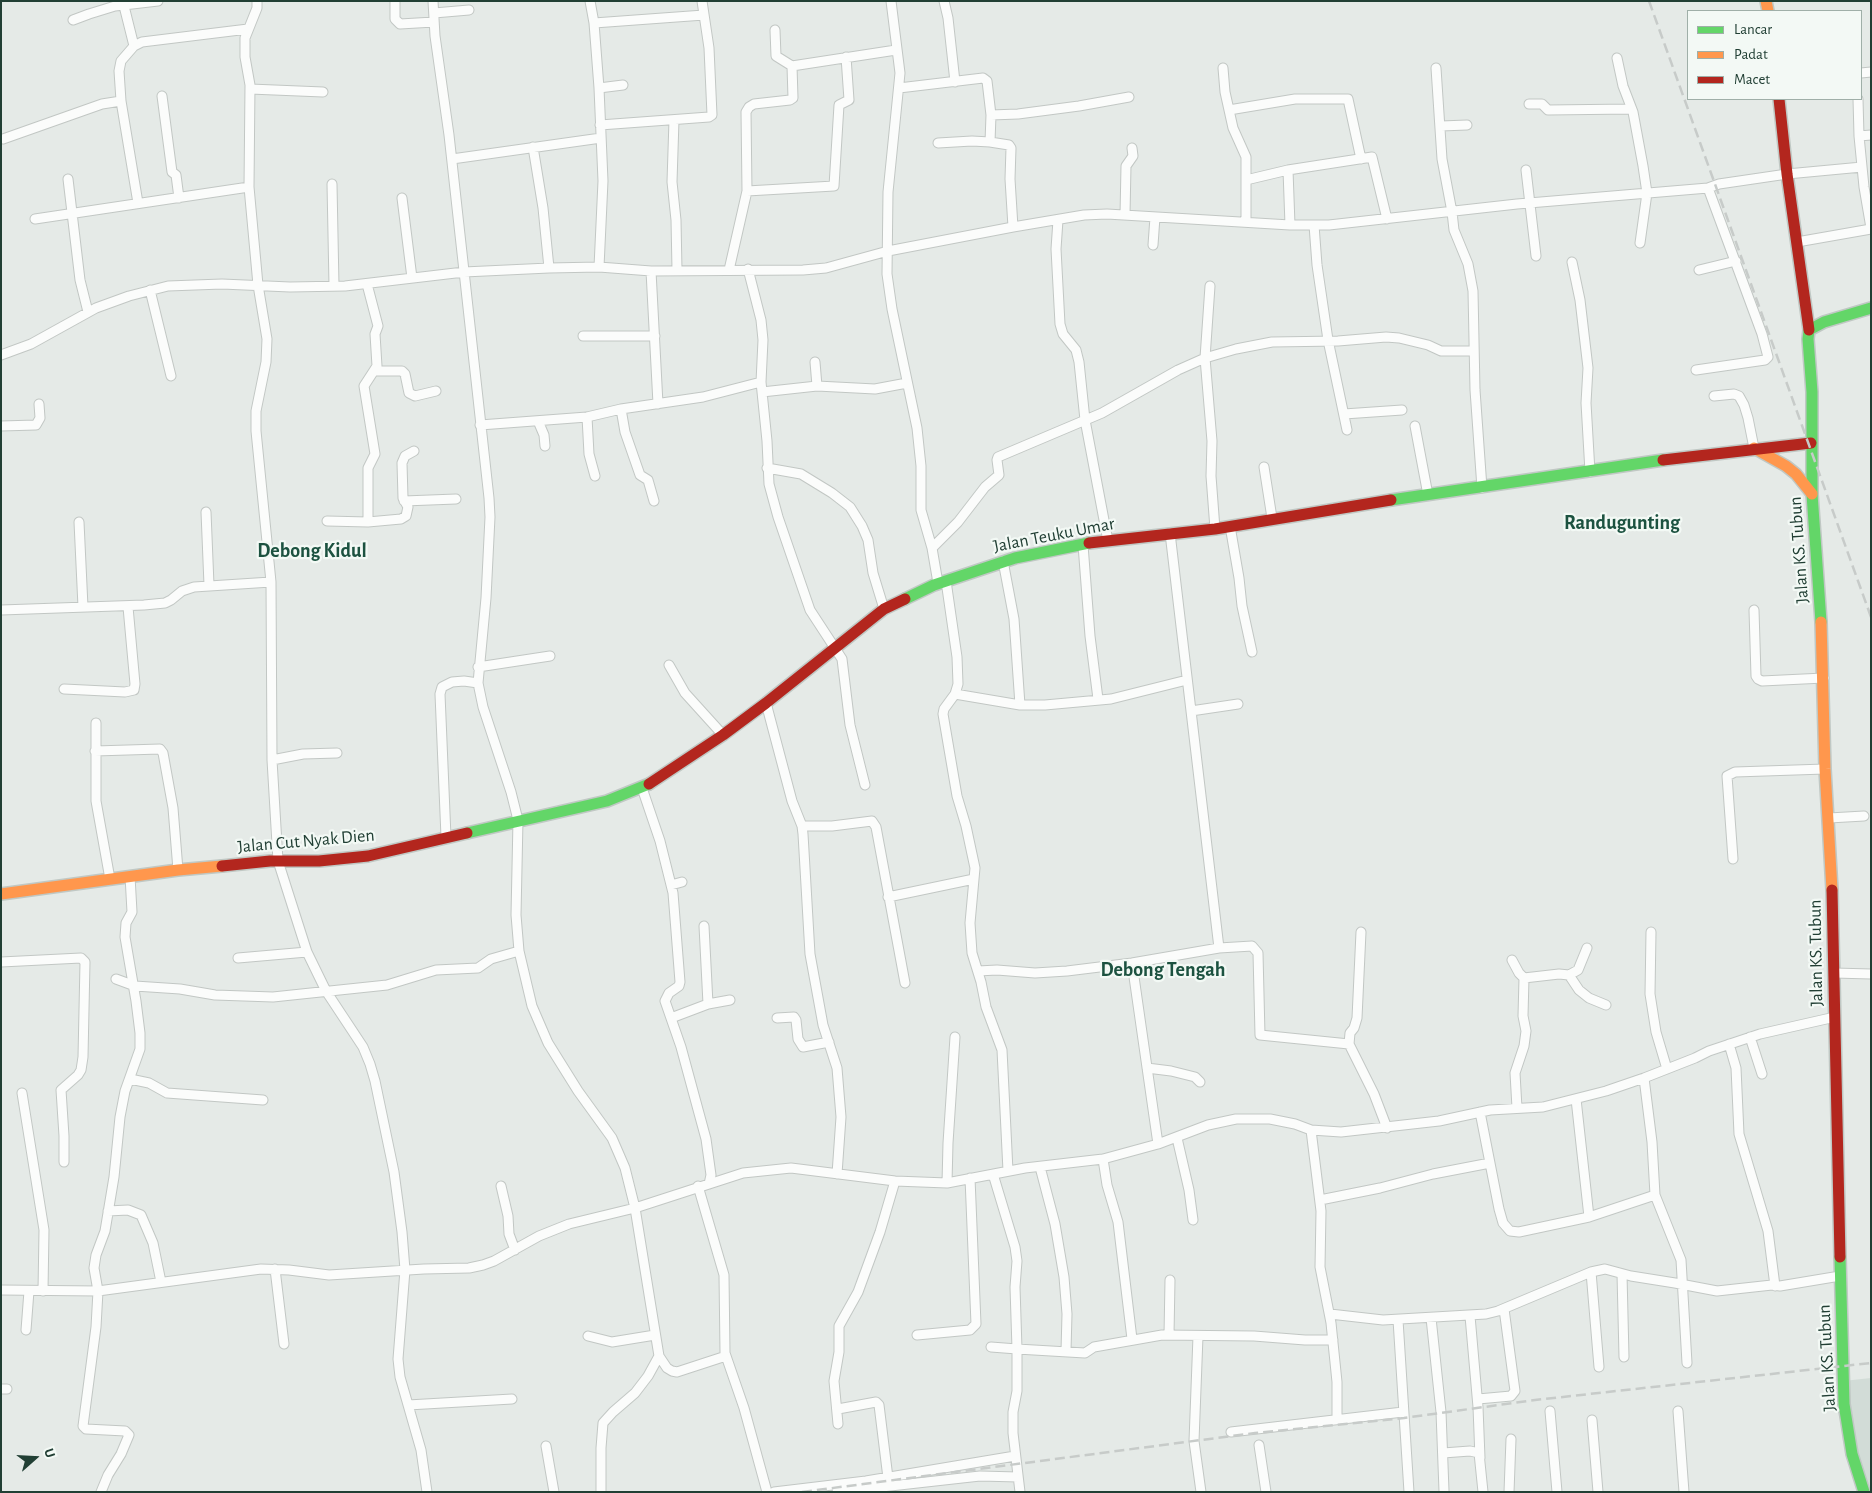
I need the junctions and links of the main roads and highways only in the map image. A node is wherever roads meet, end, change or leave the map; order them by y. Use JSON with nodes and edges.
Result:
{"nodes":[{"id":1,"x":1779,"y":100,"type":"edge"},
{"id":2,"x":1871,"y":308,"type":"edge"},
{"id":3,"x":1809,"y":330,"type":"junction"},
{"id":4,"x":1811,"y":443,"type":"junction"},
{"id":5,"x":1754,"y":448,"type":"junction"},
{"id":6,"x":1812,"y":494,"type":"junction"},
{"id":7,"x":664,"y":775,"type":"joint"},
{"id":8,"x":1,"y":894,"type":"edge"},
{"id":9,"x":1864,"y":1492,"type":"edge"}],
"edges":[{"from":1,"to":3,"type":"main road","name":"Jalan KS. Tubun"},
{"from":2,"to":3,"type":"main road"},
{"from":3,"to":4,"type":"main road","name":"Jalan KS. Tubun"},
{"from":4,"to":5,"type":"main road","name":"Jalan Teuku Umar"},
{"from":4,"to":6,"type":"main road","name":"Jalan KS. Tubun"},
{"from":5,"to":6,"type":"main road"},
{"from":5,"to":7,"type":"main road","name":"Jalan Teuku Umar"},
{"from":6,"to":9,"type":"main road","name":"Jalan KS. Tubun"},
{"from":7,"to":8,"type":"main road","name":"Jalan Cut Nyak Dien"}]}
